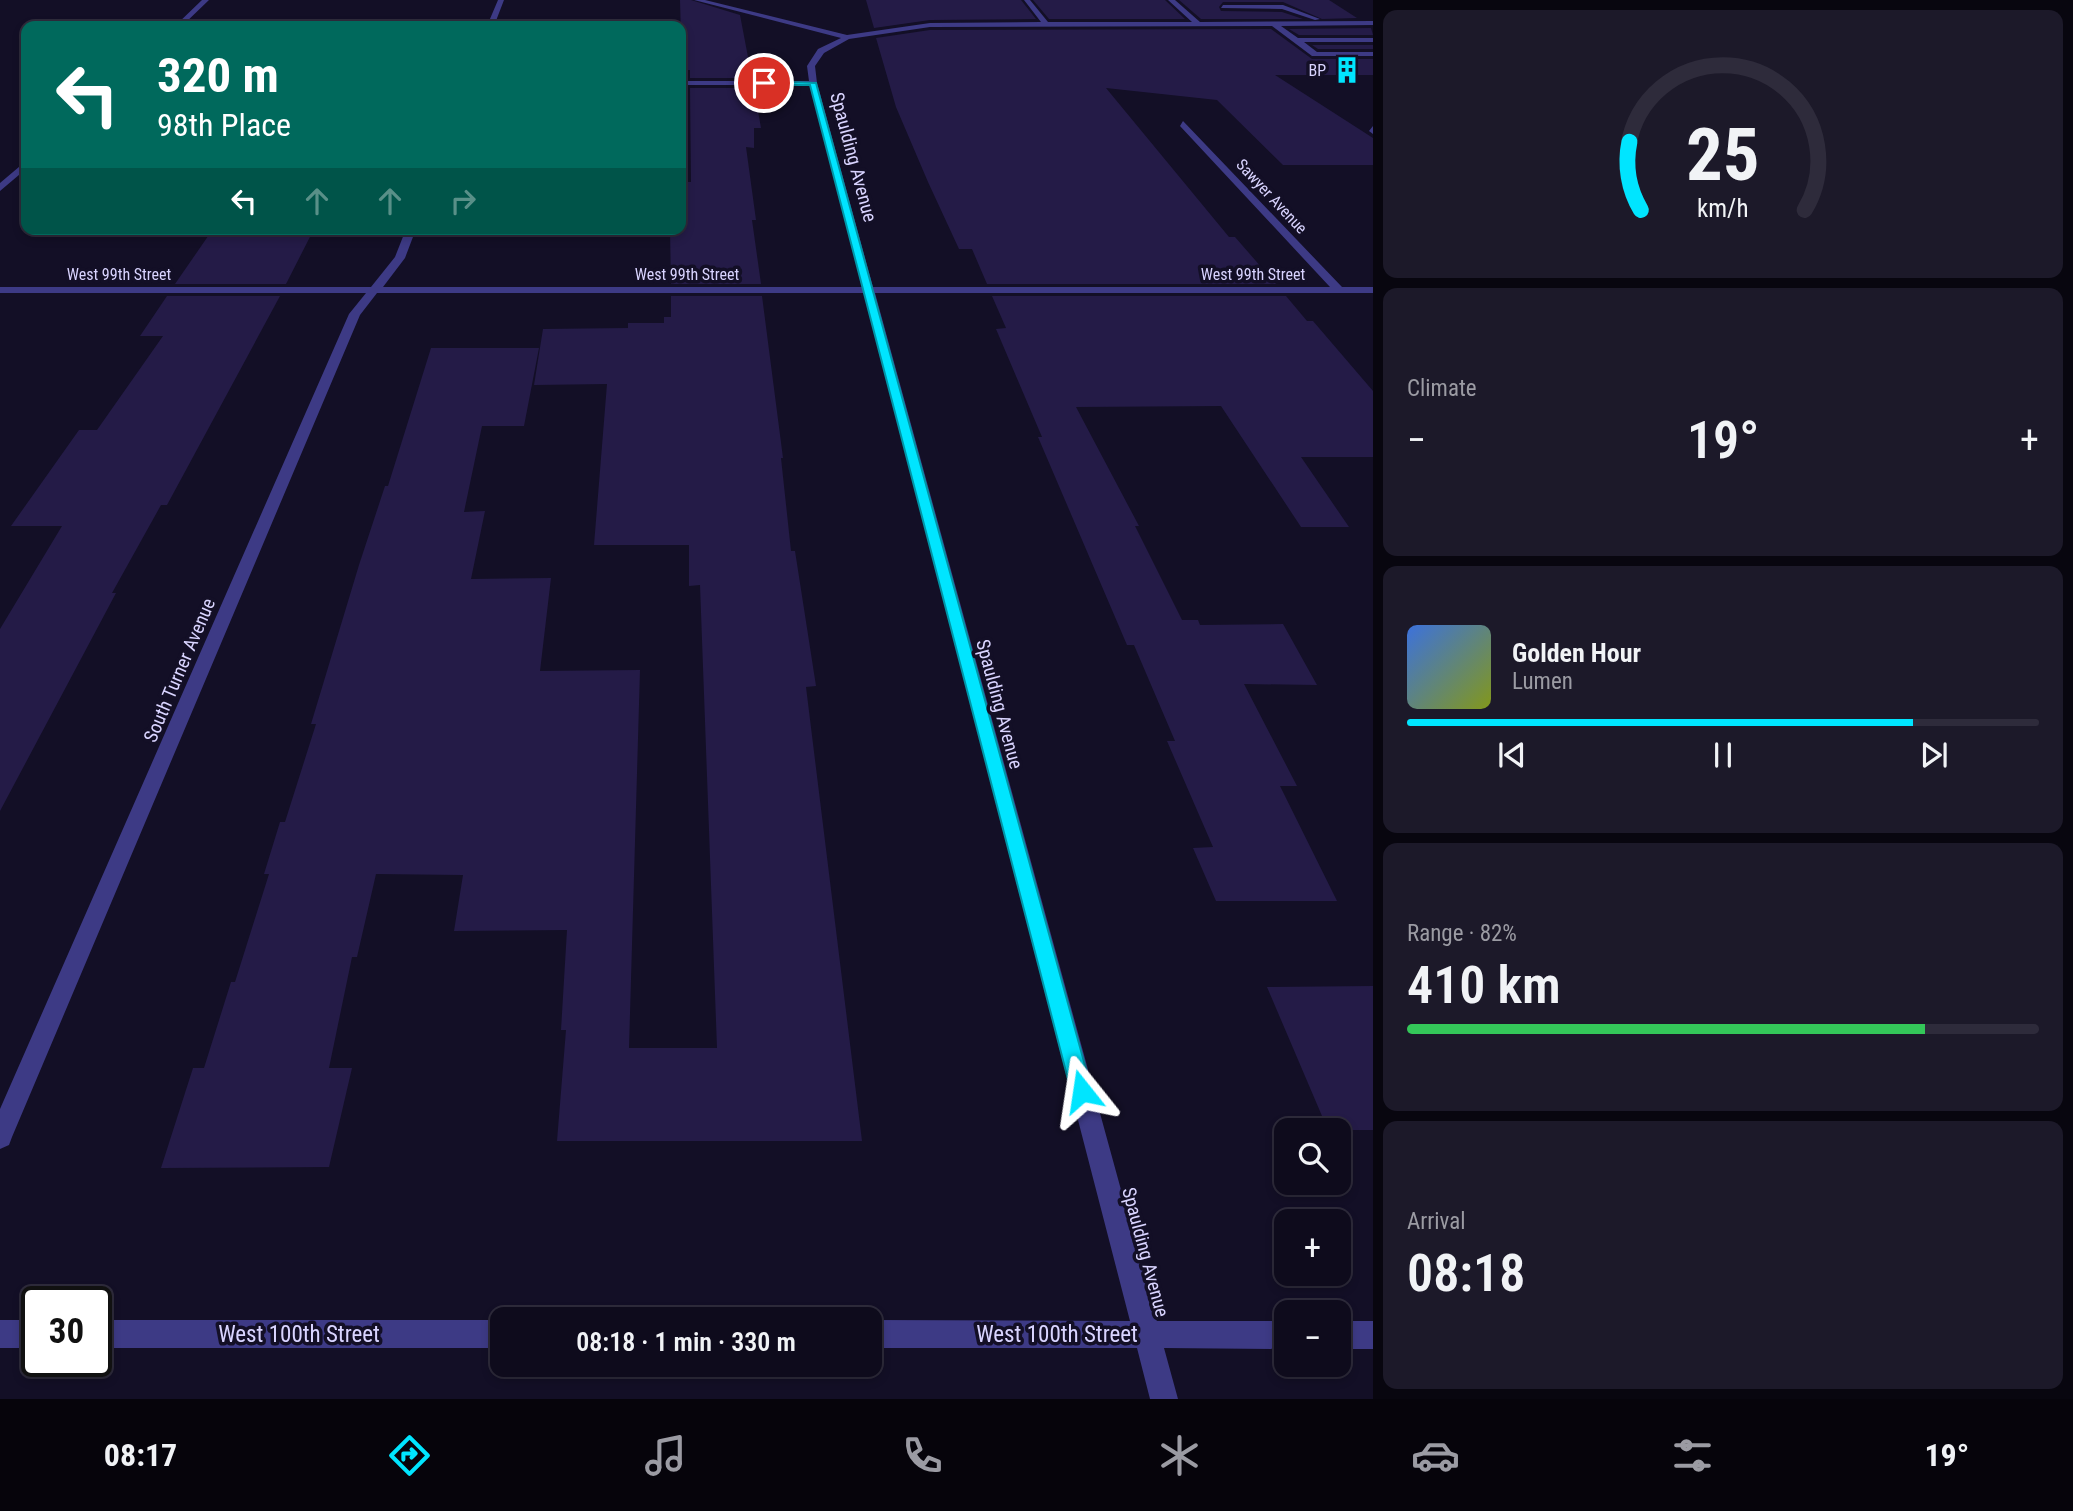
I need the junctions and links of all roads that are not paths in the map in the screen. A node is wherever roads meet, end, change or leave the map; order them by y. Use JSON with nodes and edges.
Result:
{"nodes":[{"id":1,"x":206,"y":0,"type":"edge"},
{"id":2,"x":501,"y":0,"type":"edge"},
{"id":3,"x":697,"y":0,"type":"edge"},
{"id":4,"x":1027,"y":0,"type":"edge"},
{"id":5,"x":1171,"y":0,"type":"edge"},
{"id":6,"x":183,"y":21,"type":"edge"},
{"id":7,"x":492,"y":21,"type":"edge"},
{"id":8,"x":1243,"y":23,"type":"junction"},
{"id":9,"x":1339,"y":23,"type":"junction"},
{"id":10,"x":1373,"y":23,"type":"edge"},
{"id":11,"x":1046,"y":24,"type":"junction"},
{"id":12,"x":1199,"y":24,"type":"junction"},
{"id":13,"x":1274,"y":24,"type":"junction"},
{"id":14,"x":1330,"y":24,"type":"junction"},
{"id":15,"x":847,"y":37,"type":"junction"},
{"id":16,"x":1296,"y":40,"type":"junction"},
{"id":17,"x":1362,"y":40,"type":"junction"},
{"id":18,"x":1373,"y":40,"type":"edge"},
{"id":19,"x":1373,"y":54,"type":"edge"},
{"id":20,"x":686,"y":83,"type":"edge"},
{"id":21,"x":813,"y":83,"type":"junction"},
{"id":22,"x":1183,"y":124,"type":"dead end"},
{"id":23,"x":21,"y":169,"type":"edge"},
{"id":24,"x":0,"y":188,"type":"edge"},
{"id":25,"x":409,"y":235,"type":"edge"},
{"id":26,"x":376,"y":289,"type":"junction"},
{"id":27,"x":0,"y":290,"type":"edge"},
{"id":28,"x":1339,"y":290,"type":"junction"},
{"id":29,"x":868,"y":291,"type":"junction"},
{"id":30,"x":1372,"y":291,"type":"edge"},
{"id":31,"x":0,"y":1137,"type":"edge"},
{"id":32,"x":0,"y":1334,"type":"edge"},
{"id":33,"x":21,"y":1334,"type":"edge"},
{"id":34,"x":112,"y":1334,"type":"edge"},
{"id":35,"x":490,"y":1334,"type":"edge"},
{"id":36,"x":882,"y":1334,"type":"edge"},
{"id":37,"x":1146,"y":1334,"type":"junction"},
{"id":38,"x":1274,"y":1335,"type":"edge"},
{"id":39,"x":1351,"y":1335,"type":"edge"},
{"id":40,"x":1373,"y":1335,"type":"edge"},
{"id":41,"x":1164,"y":1399,"type":"edge"}],
"edges":[{"from":1,"to":6,"type":"street"},
{"from":2,"to":7,"type":"street"},
{"from":3,"to":15,"type":"street"},
{"from":4,"to":11,"type":"street"},
{"from":5,"to":12,"type":"street"},
{"from":8,"to":12,"type":"street"},
{"from":8,"to":13,"type":"street"},
{"from":8,"to":14,"type":"street"},
{"from":9,"to":10,"type":"street"},
{"from":9,"to":14,"type":"street"},
{"from":9,"to":17,"type":"street"},
{"from":11,"to":12,"type":"street"},
{"from":11,"to":15,"type":"street"},
{"from":13,"to":14,"type":"street"},
{"from":13,"to":16,"type":"street"},
{"from":15,"to":21,"type":"street","name":"Spaulding Avenue"},
{"from":16,"to":17,"type":"street"},
{"from":16,"to":19,"type":"street"},
{"from":17,"to":18,"type":"street"},
{"from":20,"to":21,"type":"street"},
{"from":21,"to":29,"type":"street","name":"Spaulding Avenue"},
{"from":22,"to":28,"type":"street","name":"Sawyer Avenue"},
{"from":23,"to":24,"type":"street"},
{"from":25,"to":26,"type":"street","name":"South Turner Avenue"},
{"from":26,"to":27,"type":"street","name":"West 99th Street"},
{"from":26,"to":29,"type":"street","name":"West 99th Street"},
{"from":26,"to":31,"type":"street","name":"South Turner Avenue"},
{"from":28,"to":29,"type":"street","name":"West 99th Street"},
{"from":28,"to":30,"type":"street","name":"West 99th Street"},
{"from":29,"to":37,"type":"street","name":"Spaulding Avenue"},
{"from":32,"to":33,"type":"street"},
{"from":34,"to":35,"type":"street","name":"West 100th Street"},
{"from":36,"to":37,"type":"street","name":"West 100th Street"},
{"from":37,"to":38,"type":"street","name":"West 100th Street"},
{"from":37,"to":41,"type":"street","name":"Spaulding Avenue"},
{"from":39,"to":40,"type":"street"}]}
